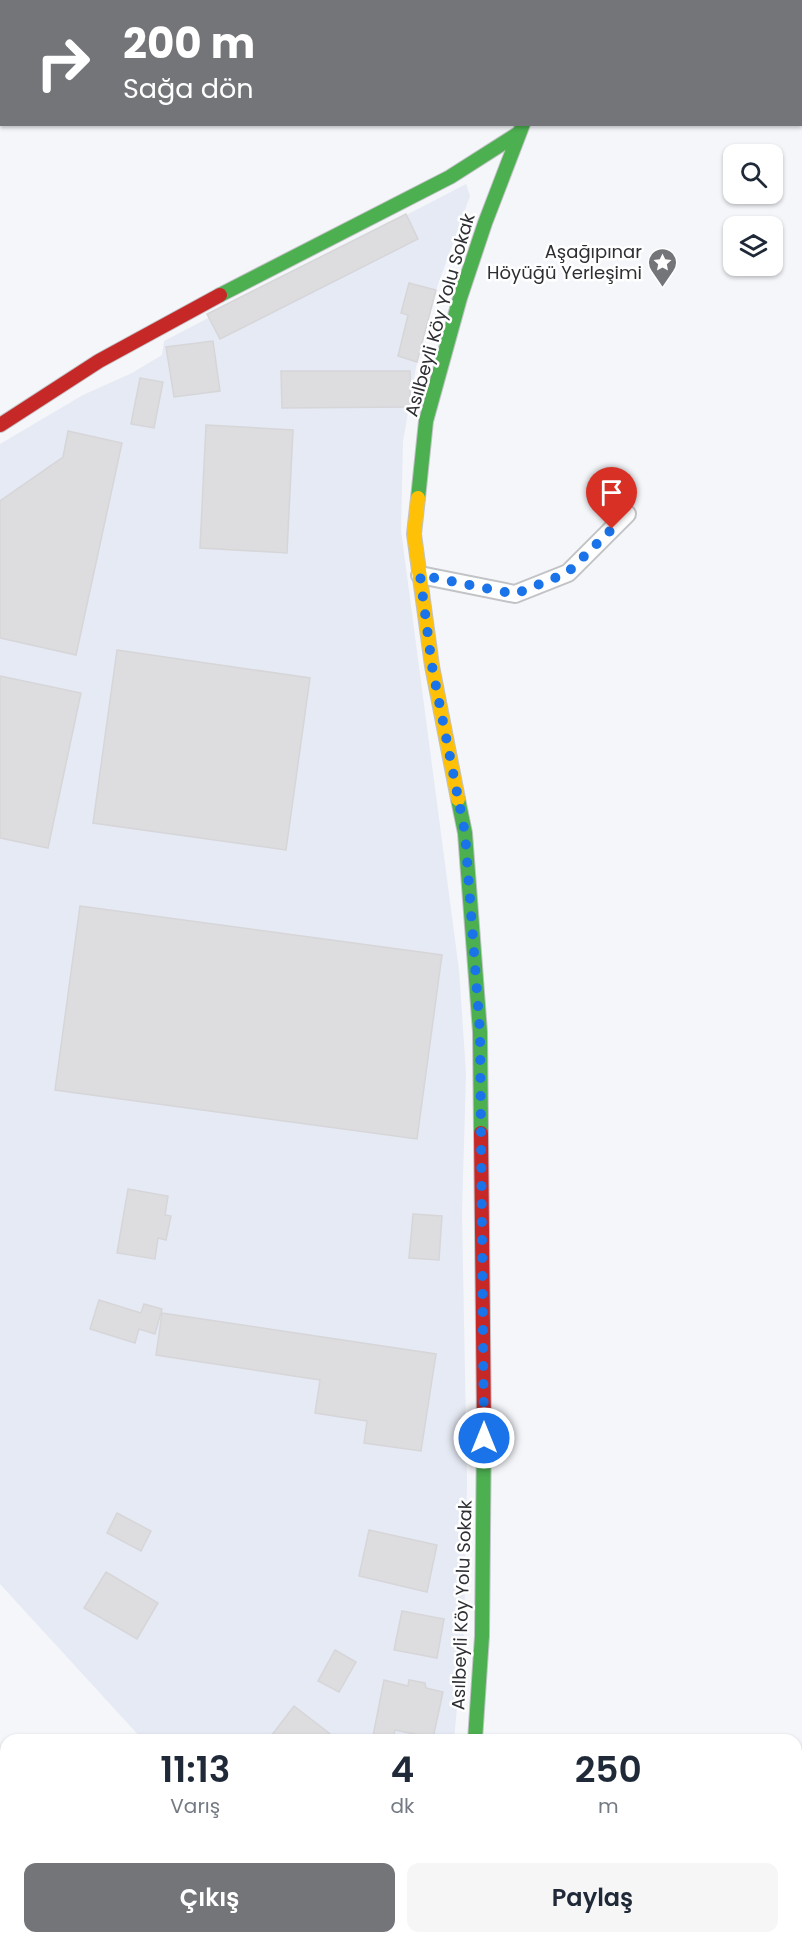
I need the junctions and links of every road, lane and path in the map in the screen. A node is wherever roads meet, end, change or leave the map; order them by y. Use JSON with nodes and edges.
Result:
{"nodes":[{"id":1,"x":521,"y":129,"type":"edge"},
{"id":2,"x":0,"y":425,"type":"edge"},
{"id":3,"x":627,"y":514,"type":"dead end"},
{"id":4,"x":420,"y":575,"type":"junction"},
{"id":5,"x":475,"y":1734,"type":"edge"}],
"edges":[{"from":1,"to":2,"type":"street"},
{"from":1,"to":4,"type":"street","name":"Asılbeyli Köy Yolu Sokak"},
{"from":3,"to":4,"type":"lane"},
{"from":4,"to":5,"type":"street","name":"Asılbeyli Köy Yolu Sokak"}]}
